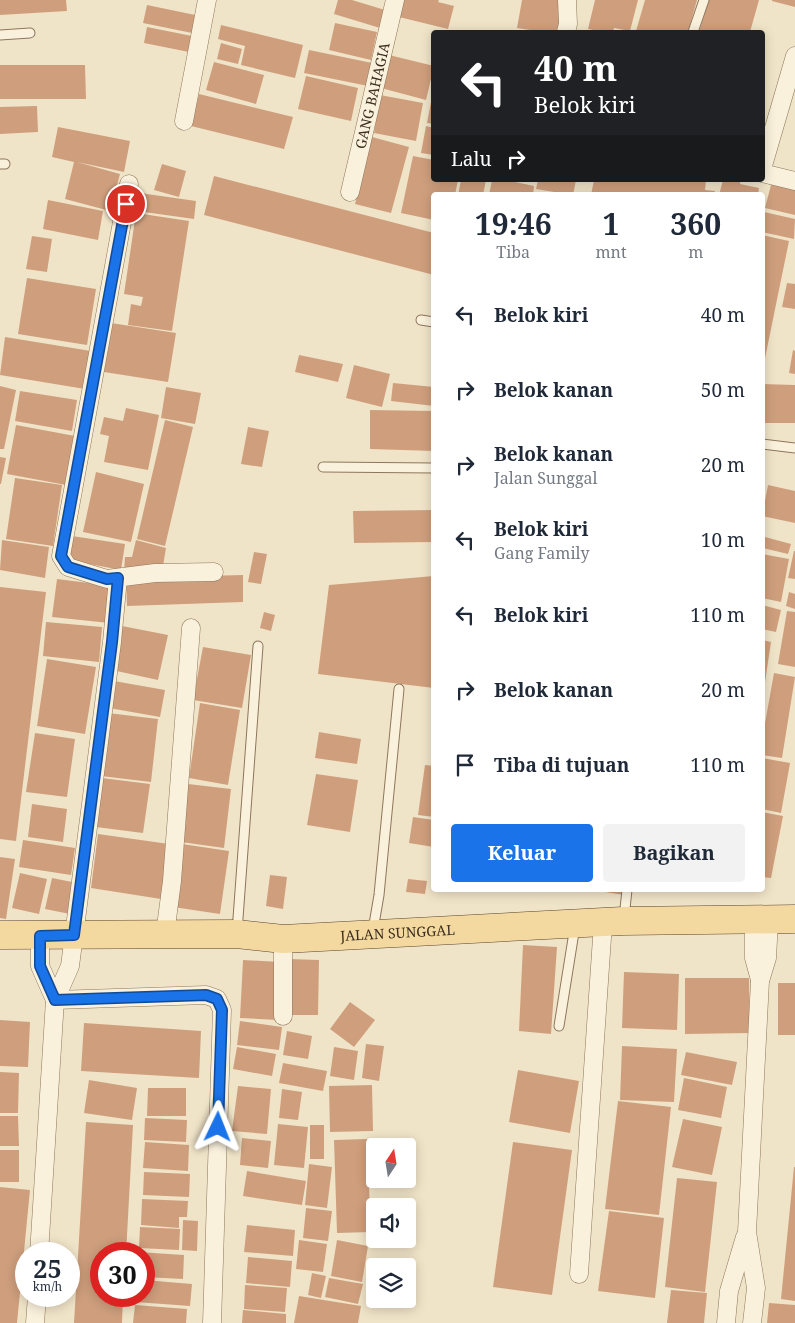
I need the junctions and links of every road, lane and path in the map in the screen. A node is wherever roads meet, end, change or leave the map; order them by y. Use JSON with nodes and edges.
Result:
{"nodes":[{"id":1,"x":207,"y":0,"type":"edge"},
{"id":2,"x":395,"y":0,"type":"edge"},
{"id":3,"x":567,"y":0,"type":"edge"},
{"id":4,"x":704,"y":0,"type":"edge"},
{"id":5,"x":566,"y":30,"type":"edge"},
{"id":6,"x":693,"y":30,"type":"edge"},
{"id":7,"x":30,"y":33,"type":"dead end"},
{"id":8,"x":0,"y":34,"type":"edge"},
{"id":9,"x":795,"y":56,"type":"edge"},
{"id":10,"x":184,"y":121,"type":"dead end"},
{"id":11,"x":765,"y":161,"type":"edge"},
{"id":12,"x":765,"y":172,"type":"edge"},
{"id":13,"x":795,"y":181,"type":"edge"},
{"id":14,"x":129,"y":184,"type":"dead end"},
{"id":15,"x":350,"y":192,"type":"dead end"},
{"id":16,"x":421,"y":320,"type":"dead end"},
{"id":17,"x":431,"y":322,"type":"edge"},
{"id":18,"x":765,"y":444,"type":"edge"},
{"id":19,"x":795,"y":448,"type":"edge"},
{"id":20,"x":323,"y":467,"type":"dead end"},
{"id":21,"x":431,"y":468,"type":"edge"},
{"id":22,"x":214,"y":572,"type":"dead end"},
{"id":23,"x":118,"y":578,"type":"junction"},
{"id":24,"x":191,"y":628,"type":"dead end"},
{"id":25,"x":258,"y":646,"type":"dead end"},
{"id":26,"x":400,"y":689,"type":"dead end"},
{"id":27,"x":626,"y":892,"type":"edge"},
{"id":28,"x":772,"y":920,"type":"edge"},
{"id":29,"x":613,"y":922,"type":"junction"},
{"id":30,"x":575,"y":923,"type":"junction"},
{"id":31,"x":372,"y":933,"type":"junction"},
{"id":32,"x":165,"y":934,"type":"junction"},
{"id":33,"x":237,"y":934,"type":"junction"},
{"id":34,"x":0,"y":935,"type":"edge"},
{"id":35,"x":74,"y":935,"type":"junction"},
{"id":36,"x":40,"y":936,"type":"junction"},
{"id":37,"x":282,"y":939,"type":"junction"},
{"id":38,"x":55,"y":1000,"type":"junction"},
{"id":39,"x":283,"y":1016,"type":"dead end"},
{"id":40,"x":559,"y":1026,"type":"dead end"},
{"id":41,"x":746,"y":1232,"type":"junction"},
{"id":42,"x":40,"y":1242,"type":"edge"},
{"id":43,"x":579,"y":1274,"type":"dead end"},
{"id":44,"x":36,"y":1307,"type":"edge"},
{"id":45,"x":35,"y":1323,"type":"edge"},
{"id":46,"x":212,"y":1323,"type":"edge"},
{"id":47,"x":726,"y":1323,"type":"edge"},
{"id":48,"x":752,"y":1323,"type":"edge"}],
"edges":[{"from":1,"to":10,"type":"street"},
{"from":2,"to":15,"type":"street","name":"GANG BAHAGIA"},
{"from":3,"to":5,"type":"street"},
{"from":4,"to":6,"type":"lane"},
{"from":7,"to":8,"type":"lane"},
{"from":9,"to":11,"type":"street"},
{"from":12,"to":13,"type":"street"},
{"from":14,"to":23,"type":"street"},
{"from":16,"to":17,"type":"lane"},
{"from":18,"to":19,"type":"lane"},
{"from":20,"to":21,"type":"lane"},
{"from":22,"to":23,"type":"street"},
{"from":23,"to":35,"type":"street"},
{"from":24,"to":32,"type":"street"},
{"from":25,"to":33,"type":"lane"},
{"from":26,"to":31,"type":"lane"},
{"from":27,"to":29,"type":"lane"},
{"from":28,"to":29,"type":"main road","name":"JALAN SUNGGAL"},
{"from":28,"to":41,"type":"street"},
{"from":29,"to":30,"type":"main road","name":"JALAN SUNGGAL"},
{"from":29,"to":43,"type":"street"},
{"from":30,"to":31,"type":"main road","name":"JALAN SUNGGAL"},
{"from":30,"to":40,"type":"lane"},
{"from":31,"to":37,"type":"main road","name":"JALAN SUNGGAL"},
{"from":32,"to":33,"type":"main road","name":"JALAN SUNGGAL"},
{"from":32,"to":35,"type":"main road","name":"JALAN SUNGGAL"},
{"from":33,"to":37,"type":"main road","name":"JALAN SUNGGAL"},
{"from":34,"to":36,"type":"main road","name":"JALAN SUNGGAL"},
{"from":35,"to":36,"type":"main road","name":"JALAN SUNGGAL"},
{"from":35,"to":38,"type":"street"},
{"from":36,"to":38,"type":"street"},
{"from":37,"to":39,"type":"street"},
{"from":38,"to":42,"type":"street"},
{"from":38,"to":46,"type":"street"},
{"from":41,"to":47,"type":"street"},
{"from":41,"to":48,"type":"street"},
{"from":44,"to":45,"type":"street"}]}
